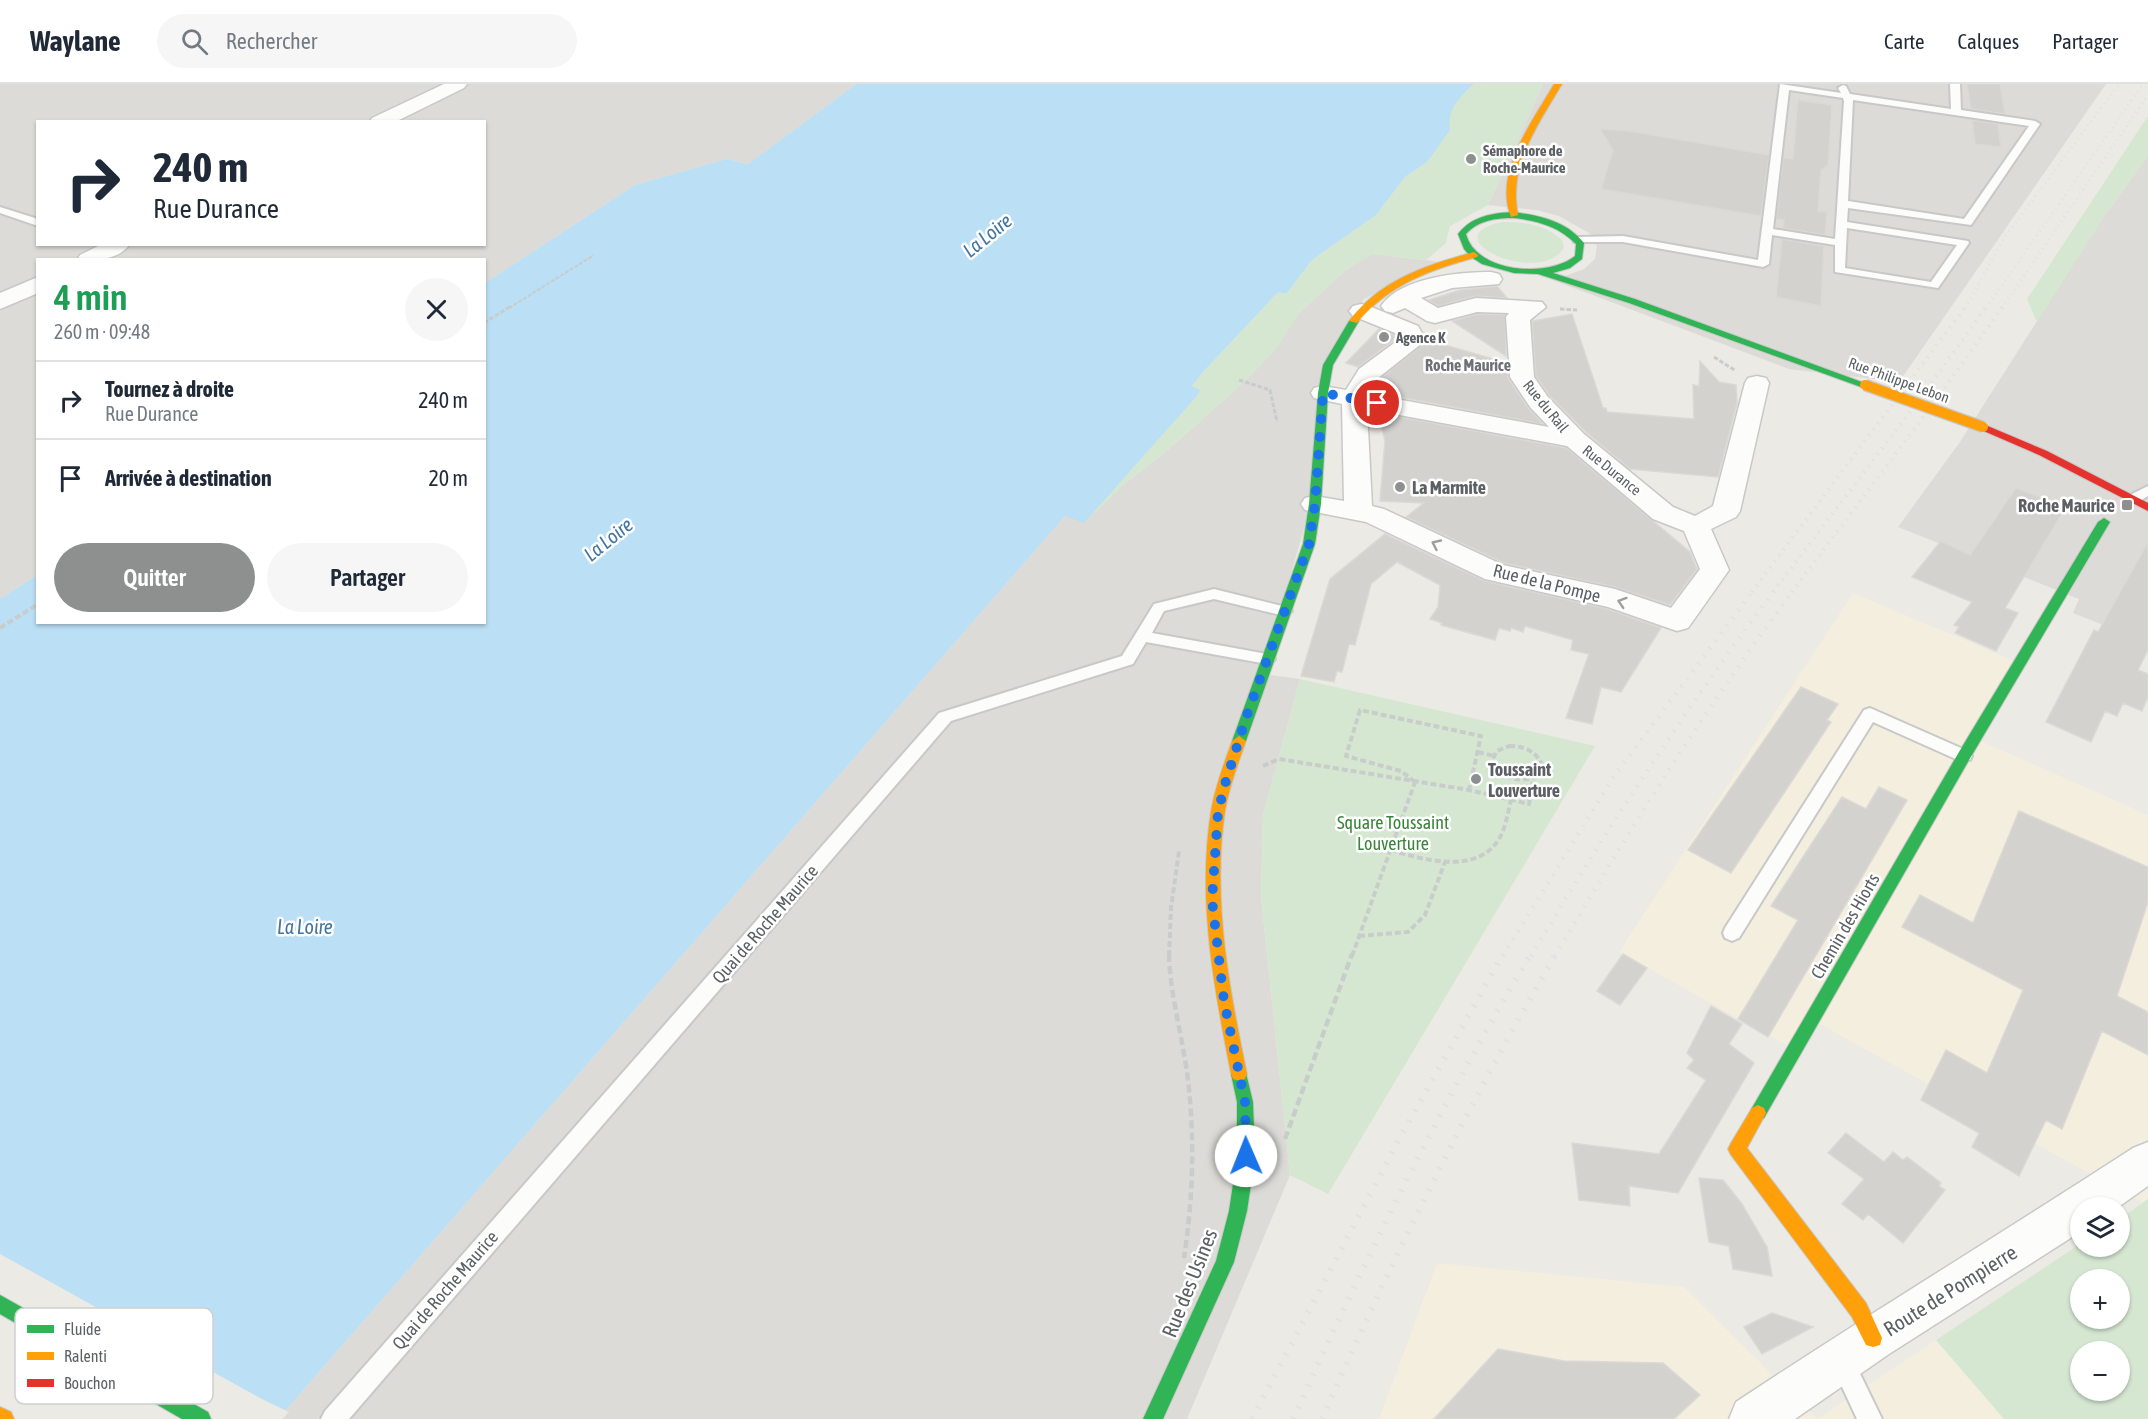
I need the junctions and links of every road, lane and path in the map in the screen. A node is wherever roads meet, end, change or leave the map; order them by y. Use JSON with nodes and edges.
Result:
{"nodes":[{"id":1,"x":458,"y":84,"type":"edge"},
{"id":2,"x":1558,"y":84,"type":"edge"},
{"id":3,"x":1568,"y":84,"type":"edge"},
{"id":4,"x":1843,"y":84,"type":"edge"},
{"id":5,"x":1955,"y":84,"type":"edge"},
{"id":6,"x":1785,"y":85,"type":"edge"},
{"id":7,"x":1846,"y":96,"type":"junction"},
{"id":8,"x":1551,"y":98,"type":"junction"},
{"id":9,"x":1956,"y":112,"type":"junction"},
{"id":10,"x":383,"y":120,"type":"edge"},
{"id":11,"x":1845,"y":204,"type":"junction"},
{"id":12,"x":0,"y":210,"type":"edge"},
{"id":13,"x":1514,"y":215,"type":"junction"},
{"id":14,"x":36,"y":222,"type":"edge"},
{"id":15,"x":1842,"y":224,"type":"junction"},
{"id":16,"x":1767,"y":231,"type":"junction"},
{"id":17,"x":1578,"y":240,"type":"junction"},
{"id":18,"x":1841,"y":243,"type":"junction"},
{"id":19,"x":110,"y":246,"type":"edge"},
{"id":20,"x":594,"y":255,"type":"dead end"},
{"id":21,"x":1474,"y":255,"type":"junction"},
{"id":22,"x":91,"y":258,"type":"edge"},
{"id":23,"x":1585,"y":266,"type":"junction"},
{"id":24,"x":1537,"y":271,"type":"junction"},
{"id":25,"x":1491,"y":279,"type":"dead end"},
{"id":26,"x":36,"y":285,"type":"edge"},
{"id":27,"x":1403,"y":297,"type":"junction"},
{"id":28,"x":1632,"y":301,"type":"junction"},
{"id":29,"x":0,"y":302,"type":"edge"},
{"id":30,"x":1370,"y":314,"type":"junction"},
{"id":31,"x":486,"y":322,"type":"edge"},
{"id":32,"x":1712,"y":356,"type":"dead end"},
{"id":33,"x":1239,"y":380,"type":"dead end"},
{"id":34,"x":1757,"y":383,"type":"joint"},
{"id":35,"x":1323,"y":393,"type":"junction"},
{"id":36,"x":1354,"y":398,"type":"junction"},
{"id":37,"x":1277,"y":422,"type":"dead end"},
{"id":38,"x":1575,"y":440,"type":"junction"},
{"id":39,"x":2148,"y":490,"type":"edge"},
{"id":40,"x":2133,"y":499,"type":"junction"},
{"id":41,"x":1315,"y":504,"type":"junction"},
{"id":42,"x":2148,"y":508,"type":"edge"},
{"id":43,"x":1358,"y":511,"type":"junction"},
{"id":44,"x":2104,"y":522,"type":"dead end"},
{"id":45,"x":1696,"y":526,"type":"junction"},
{"id":46,"x":36,"y":605,"type":"edge"},
{"id":47,"x":1285,"y":611,"type":"junction"},
{"id":48,"x":0,"y":628,"type":"edge"},
{"id":49,"x":1142,"y":636,"type":"junction"},
{"id":50,"x":1267,"y":659,"type":"junction"},
{"id":51,"x":1478,"y":752,"type":"junction"},
{"id":52,"x":1494,"y":756,"type":"junction"},
{"id":53,"x":1964,"y":756,"type":"junction"},
{"id":54,"x":1533,"y":779,"type":"junction"},
{"id":55,"x":1415,"y":782,"type":"junction"},
{"id":56,"x":1225,"y":784,"type":"junction"},
{"id":57,"x":1468,"y":790,"type":"junction"},
{"id":58,"x":1511,"y":800,"type":"junction"},
{"id":59,"x":1391,"y":850,"type":"junction"},
{"id":60,"x":1445,"y":862,"type":"junction"},
{"id":61,"x":1732,"y":933,"type":"dead end"},
{"id":62,"x":1359,"y":936,"type":"junction"},
{"id":63,"x":1169,"y":963,"type":"dead end"},
{"id":64,"x":1284,"y":1140,"type":"dead end"},
{"id":65,"x":2148,"y":1162,"type":"edge"},
{"id":66,"x":1183,"y":1264,"type":"dead end"},
{"id":67,"x":0,"y":1304,"type":"edge"},
{"id":68,"x":15,"y":1313,"type":"edge"},
{"id":69,"x":1857,"y":1348,"type":"junction"},
{"id":70,"x":175,"y":1404,"type":"edge"},
{"id":71,"x":0,"y":1417,"type":"edge"},
{"id":72,"x":4,"y":1419,"type":"edge"},
{"id":73,"x":201,"y":1419,"type":"edge"},
{"id":74,"x":333,"y":1419,"type":"edge"},
{"id":75,"x":1153,"y":1419,"type":"edge"},
{"id":76,"x":1753,"y":1419,"type":"edge"},
{"id":77,"x":1870,"y":1419,"type":"edge"}],
"edges":[{"from":1,"to":10,"type":"street"},
{"from":2,"to":8,"type":"main road"},
{"from":3,"to":8,"type":"lane"},
{"from":4,"to":7,"type":"lane"},
{"from":5,"to":9,"type":"lane"},
{"from":6,"to":7,"type":"lane"},
{"from":6,"to":16,"type":"lane"},
{"from":7,"to":9,"type":"lane"},
{"from":7,"to":11,"type":"lane"},
{"from":8,"to":13,"type":"main road"},
{"from":9,"to":11,"type":"lane"},
{"from":11,"to":15,"type":"lane"},
{"from":12,"to":14,"type":"lane"},
{"from":13,"to":17,"type":"main road"},
{"from":13,"to":21,"type":"main road"},
{"from":15,"to":18,"type":"lane"},
{"from":15,"to":18,"type":"lane"},
{"from":16,"to":17,"type":"lane"},
{"from":16,"to":18,"type":"lane"},
{"from":17,"to":23,"type":"main road"},
{"from":19,"to":22,"type":"street"},
{"from":20,"to":31,"type":"path"},
{"from":21,"to":24,"type":"main road"},
{"from":21,"to":30,"type":"main road","name":"Rue des Usines"},
{"from":23,"to":24,"type":"main road"},
{"from":23,"to":28,"type":"main road","name":"Rue Philippe Lebon"},
{"from":24,"to":28,"type":"main road","name":"Rue Philippe Lebon"},
{"from":25,"to":27,"type":"street"},
{"from":26,"to":29,"type":"street"},
{"from":27,"to":30,"type":"street"},
{"from":27,"to":38,"type":"street","name":"Rue du Rail"},
{"from":28,"to":40,"type":"main road","name":"Rue Philippe Lebon","bridge":true},
{"from":30,"to":35,"type":"main road","name":"Rue des Usines"},
{"from":30,"to":36,"type":"street"},
{"from":32,"to":34,"type":"path"},
{"from":33,"to":37,"type":"path"},
{"from":34,"to":45,"type":"street"},
{"from":35,"to":36,"type":"street","name":"Rue Durance"},
{"from":35,"to":41,"type":"main road","name":"Rue des Usines"},
{"from":36,"to":38,"type":"street","name":"Rue Durance"},
{"from":36,"to":43,"type":"street"},
{"from":38,"to":45,"type":"street","name":"Rue Durance"},
{"from":39,"to":40,"type":"lane"},
{"from":40,"to":42,"type":"main road","name":"Rue Philippe Lebon"},
{"from":41,"to":43,"type":"street","name":"Rue de la Pompe"},
{"from":41,"to":47,"type":"main road","name":"Rue des Usines"},
{"from":45,"to":43,"type":"street","name":"Rue de la Pompe","one_way":true},
{"from":44,"to":53,"type":"main road","name":"Chemin des Hiorts"},
{"from":46,"to":48,"type":"path"},
{"from":47,"to":49,"type":"lane","name":"Quai de Roche Maurice"},
{"from":47,"to":50,"type":"main road","name":"Rue des Usines"},
{"from":49,"to":50,"type":"lane"},
{"from":49,"to":74,"type":"lane","name":"Quai de Roche Maurice"},
{"from":50,"to":56,"type":"main road","name":"Rue des Usines"},
{"from":51,"to":52,"type":"path"},
{"from":51,"to":55,"type":"path"},
{"from":51,"to":57,"type":"path"},
{"from":52,"to":54,"type":"path"},
{"from":52,"to":54,"type":"path"},
{"from":53,"to":61,"type":"lane"},
{"from":53,"to":69,"type":"main road","name":"Chemin des Hiorts"},
{"from":54,"to":58,"type":"path"},
{"from":55,"to":56,"type":"path"},
{"from":55,"to":57,"type":"path"},
{"from":55,"to":59,"type":"path"},
{"from":56,"to":75,"type":"main road","name":"Rue des Usines"},
{"from":57,"to":58,"type":"path"},
{"from":58,"to":60,"type":"path"},
{"from":59,"to":60,"type":"path"},
{"from":59,"to":62,"type":"path"},
{"from":60,"to":62,"type":"path"},
{"from":62,"to":64,"type":"path"},
{"from":63,"to":66,"type":"path"},
{"from":65,"to":69,"type":"street","name":"Route de Pompierre"},
{"from":67,"to":68,"type":"main road"},
{"from":69,"to":76,"type":"street","name":"Route de Pompierre"},
{"from":69,"to":77,"type":"lane"},
{"from":70,"to":73,"type":"main road"},
{"from":71,"to":72,"type":"main road"}]}
